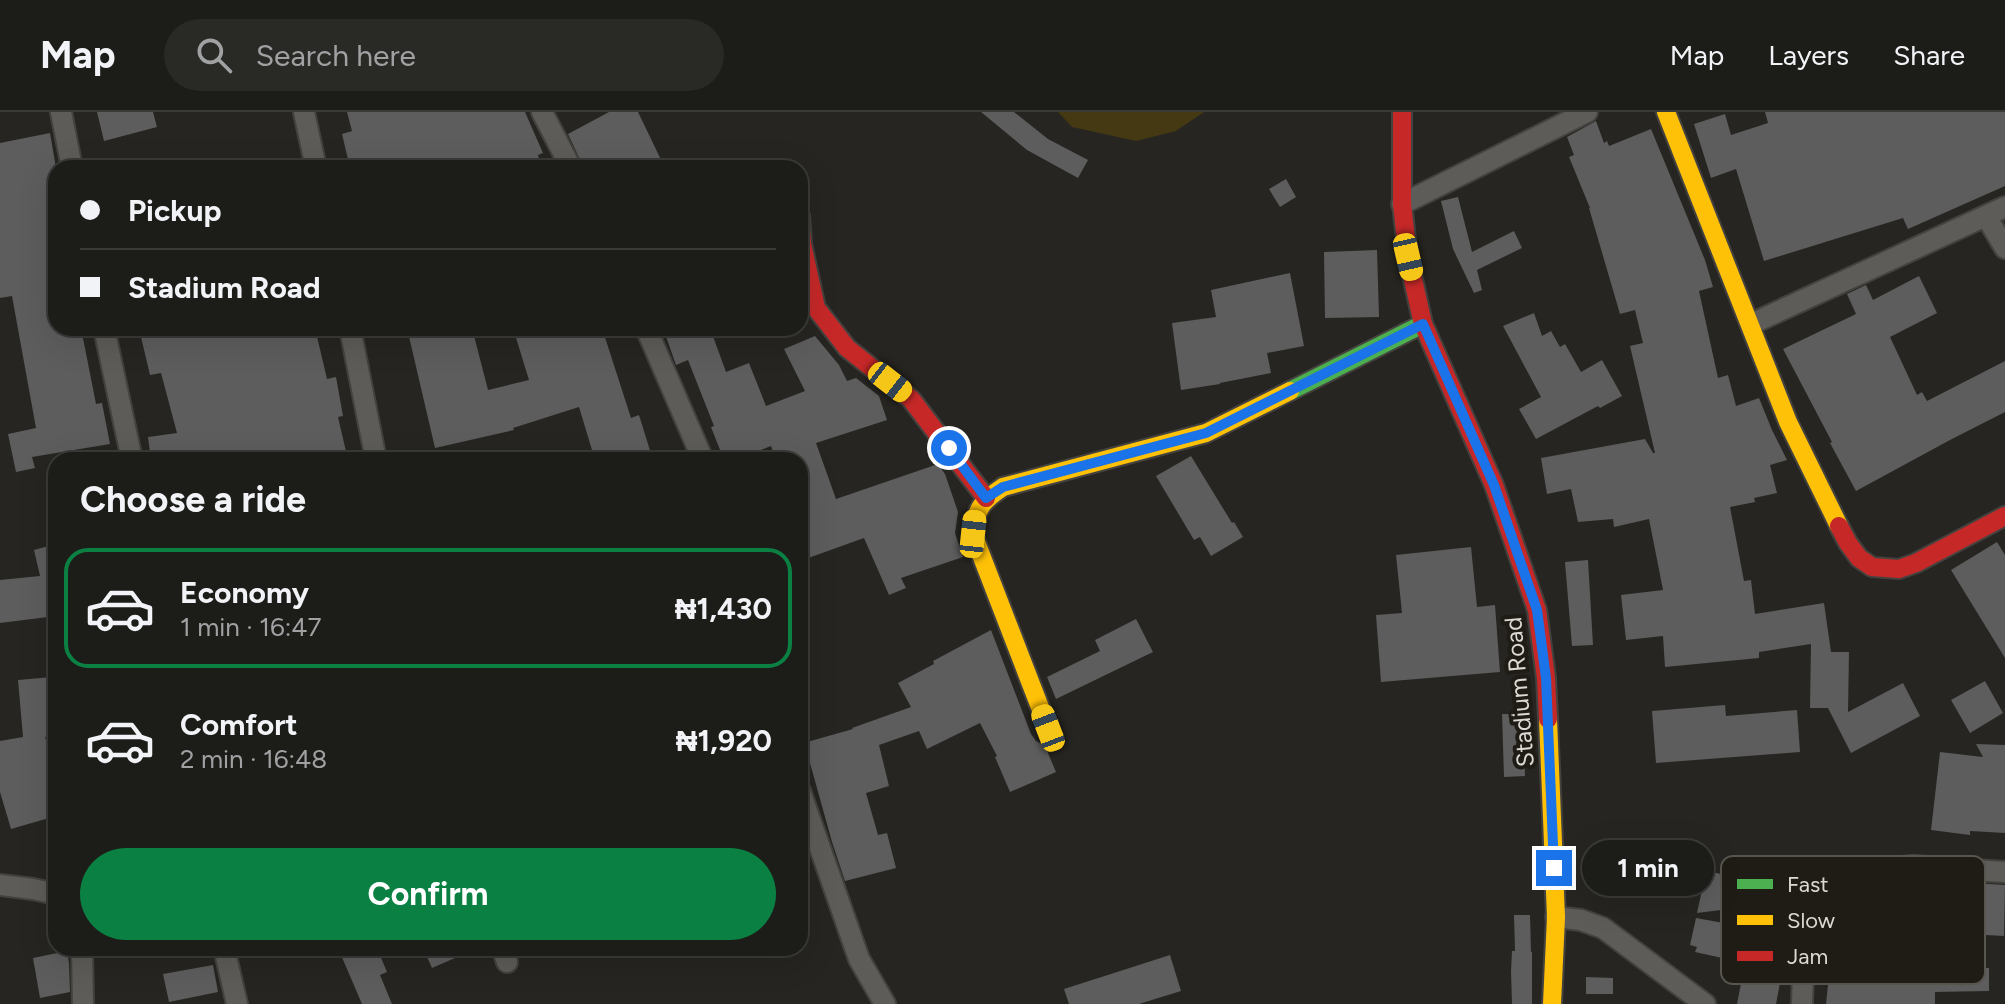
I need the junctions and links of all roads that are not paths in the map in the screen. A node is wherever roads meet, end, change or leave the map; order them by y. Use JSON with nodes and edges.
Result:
{"nodes":[{"id":1,"x":61,"y":112,"type":"edge"},
{"id":2,"x":304,"y":112,"type":"edge"},
{"id":3,"x":542,"y":112,"type":"edge"},
{"id":4,"x":1402,"y":112,"type":"edge"},
{"id":5,"x":1587,"y":112,"type":"edge"},
{"id":6,"x":1666,"y":112,"type":"edge"},
{"id":7,"x":70,"y":160,"type":"edge"},
{"id":8,"x":314,"y":160,"type":"edge"},
{"id":9,"x":567,"y":160,"type":"edge"},
{"id":10,"x":1402,"y":204,"type":"junction"},
{"id":11,"x":1996,"y":211,"type":"edge"},
{"id":12,"x":2005,"y":248,"type":"edge"},
{"id":13,"x":808,"y":271,"type":"edge"},
{"id":14,"x":1423,"y":324,"type":"junction"},
{"id":15,"x":1751,"y":324,"type":"junction"},
{"id":16,"x":106,"y":336,"type":"edge"},
{"id":17,"x":352,"y":336,"type":"edge"},
{"id":18,"x":649,"y":336,"type":"edge"},
{"id":19,"x":130,"y":452,"type":"edge"},
{"id":20,"x":374,"y":452,"type":"edge"},
{"id":21,"x":700,"y":452,"type":"edge"},
{"id":22,"x":986,"y":498,"type":"junction"},
{"id":23,"x":2005,"y":516,"type":"edge"},
{"id":24,"x":1048,"y":728,"type":"dead end"},
{"id":25,"x":808,"y":814,"type":"edge"},
{"id":26,"x":1985,"y":871,"type":"edge"},
{"id":27,"x":2005,"y":872,"type":"edge"},
{"id":28,"x":0,"y":885,"type":"edge"},
{"id":29,"x":48,"y":892,"type":"edge"},
{"id":30,"x":1556,"y":917,"type":"junction"},
{"id":31,"x":82,"y":956,"type":"edge"},
{"id":32,"x":226,"y":956,"type":"edge"},
{"id":33,"x":1803,"y":984,"type":"edge"},
{"id":34,"x":83,"y":1004,"type":"edge"},
{"id":35,"x":237,"y":1004,"type":"edge"},
{"id":36,"x":885,"y":1004,"type":"edge"},
{"id":37,"x":1552,"y":1004,"type":"edge"},
{"id":38,"x":1705,"y":1004,"type":"edge"},
{"id":39,"x":1802,"y":1004,"type":"edge"}],
"edges":[{"from":1,"to":7,"type":"street"},
{"from":2,"to":8,"type":"street"},
{"from":3,"to":9,"type":"street"},
{"from":4,"to":10,"type":"street","name":"Stadium Road"},
{"from":5,"to":10,"type":"street"},
{"from":6,"to":15,"type":"street"},
{"from":10,"to":14,"type":"street","name":"Stadium Road"},
{"from":11,"to":12,"type":"street"},
{"from":11,"to":15,"type":"street"},
{"from":13,"to":22,"type":"street"},
{"from":14,"to":22,"type":"street"},
{"from":14,"to":30,"type":"street","name":"Stadium Road"},
{"from":15,"to":23,"type":"street"},
{"from":16,"to":19,"type":"street"},
{"from":17,"to":20,"type":"street"},
{"from":18,"to":21,"type":"street"},
{"from":22,"to":24,"type":"street"},
{"from":25,"to":36,"type":"street"},
{"from":26,"to":27,"type":"street"},
{"from":28,"to":29,"type":"street"},
{"from":30,"to":37,"type":"street","name":"Stadium Road"},
{"from":30,"to":38,"type":"street"},
{"from":31,"to":34,"type":"street"},
{"from":32,"to":35,"type":"street"},
{"from":33,"to":39,"type":"street"}]}
